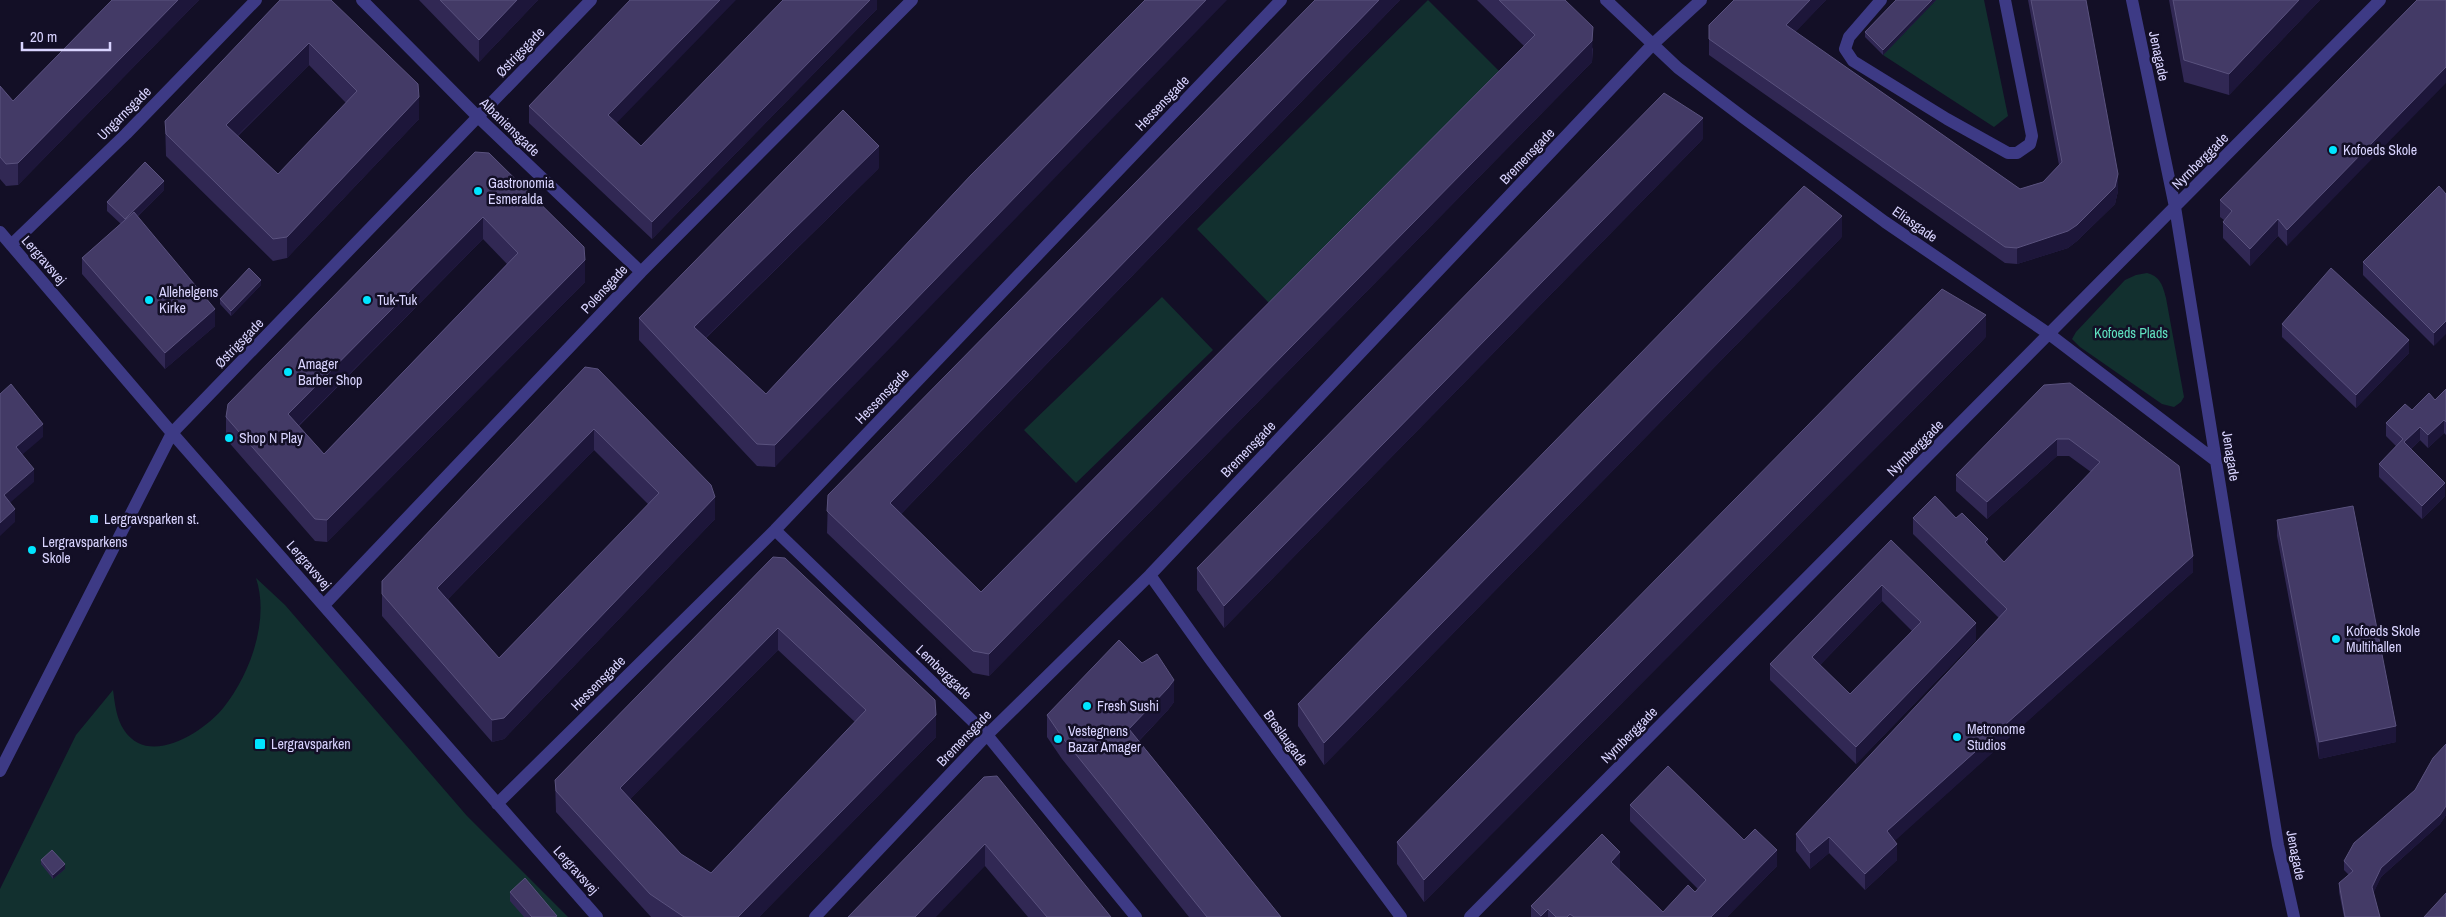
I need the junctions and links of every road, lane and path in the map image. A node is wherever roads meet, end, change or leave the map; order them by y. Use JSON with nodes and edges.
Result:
{"nodes":[{"id":1,"x":256,"y":0,"type":"edge"},
{"id":2,"x":362,"y":0,"type":"edge"},
{"id":3,"x":591,"y":0,"type":"edge"},
{"id":4,"x":912,"y":0,"type":"edge"},
{"id":5,"x":1281,"y":0,"type":"edge"},
{"id":6,"x":1606,"y":0,"type":"edge"},
{"id":7,"x":1701,"y":0,"type":"edge"},
{"id":8,"x":1881,"y":0,"type":"edge"},
{"id":9,"x":2006,"y":0,"type":"edge"},
{"id":10,"x":2132,"y":0,"type":"edge"},
{"id":11,"x":2380,"y":0,"type":"edge"},
{"id":12,"x":1653,"y":44,"type":"junction"},
{"id":13,"x":478,"y":117,"type":"junction"},
{"id":14,"x":2175,"y":207,"type":"junction"},
{"id":15,"x":0,"y":232,"type":"edge"},
{"id":16,"x":11,"y":245,"type":"junction"},
{"id":17,"x":641,"y":272,"type":"junction"},
{"id":18,"x":2049,"y":334,"type":"junction"},
{"id":19,"x":172,"y":434,"type":"junction"},
{"id":20,"x":2216,"y":461,"type":"junction"},
{"id":21,"x":775,"y":530,"type":"junction"},
{"id":22,"x":1150,"y":575,"type":"junction"},
{"id":23,"x":324,"y":605,"type":"junction"},
{"id":24,"x":987,"y":735,"type":"junction"},
{"id":25,"x":0,"y":771,"type":"edge"},
{"id":26,"x":497,"y":804,"type":"junction"},
{"id":27,"x":597,"y":917,"type":"edge"},
{"id":28,"x":815,"y":917,"type":"edge"},
{"id":29,"x":1136,"y":917,"type":"edge"},
{"id":30,"x":1401,"y":917,"type":"edge"},
{"id":31,"x":1470,"y":917,"type":"edge"},
{"id":32,"x":2294,"y":917,"type":"edge"}],
"edges":[{"from":1,"to":16,"type":"street","name":"Ungarnsgade"},
{"from":2,"to":13,"type":"street","name":"Albaniensgade"},
{"from":3,"to":13,"type":"street","name":"Østrigsgade"},
{"from":4,"to":17,"type":"street","name":"Polensgade"},
{"from":5,"to":21,"type":"street","name":"Hessensgade"},
{"from":6,"to":12,"type":"street","name":"Eliasgade"},
{"from":7,"to":12,"type":"street","name":"Bremensgade"},
{"from":8,"to":9,"type":"street"},
{"from":10,"to":14,"type":"street","name":"Jenagade"},
{"from":11,"to":14,"type":"street","name":"Nyrnberggade"},
{"from":12,"to":18,"type":"street","name":"Eliasgade"},
{"from":12,"to":22,"type":"street","name":"Bremensgade"},
{"from":13,"to":17,"type":"street","name":"Albaniensgade"},
{"from":13,"to":19,"type":"street","name":"Østrigsgade"},
{"from":14,"to":18,"type":"street","name":"Nyrnberggade"},
{"from":14,"to":20,"type":"street","name":"Jenagade"},
{"from":15,"to":16,"type":"street","name":"Lergravsvej"},
{"from":16,"to":19,"type":"street","name":"Lergravsvej"},
{"from":17,"to":23,"type":"street","name":"Polensgade"},
{"from":18,"to":20,"type":"street","name":"Eliasgade"},
{"from":18,"to":31,"type":"street","name":"Nyrnberggade"},
{"from":19,"to":23,"type":"street","name":"Lergravsvej"},
{"from":19,"to":25,"type":"street","name":"Østrigsgade"},
{"from":20,"to":32,"type":"street","name":"Jenagade"},
{"from":21,"to":24,"type":"street","name":"Lemberggade"},
{"from":21,"to":26,"type":"street","name":"Hessensgade"},
{"from":22,"to":24,"type":"street","name":"Bremensgade"},
{"from":22,"to":30,"type":"street","name":"Breslaugade"},
{"from":23,"to":26,"type":"street","name":"Lergravsvej"},
{"from":24,"to":28,"type":"street","name":"Bremensgade"},
{"from":24,"to":29,"type":"street","name":"Lemberggade"},
{"from":26,"to":27,"type":"street","name":"Lergravsvej"}]}
